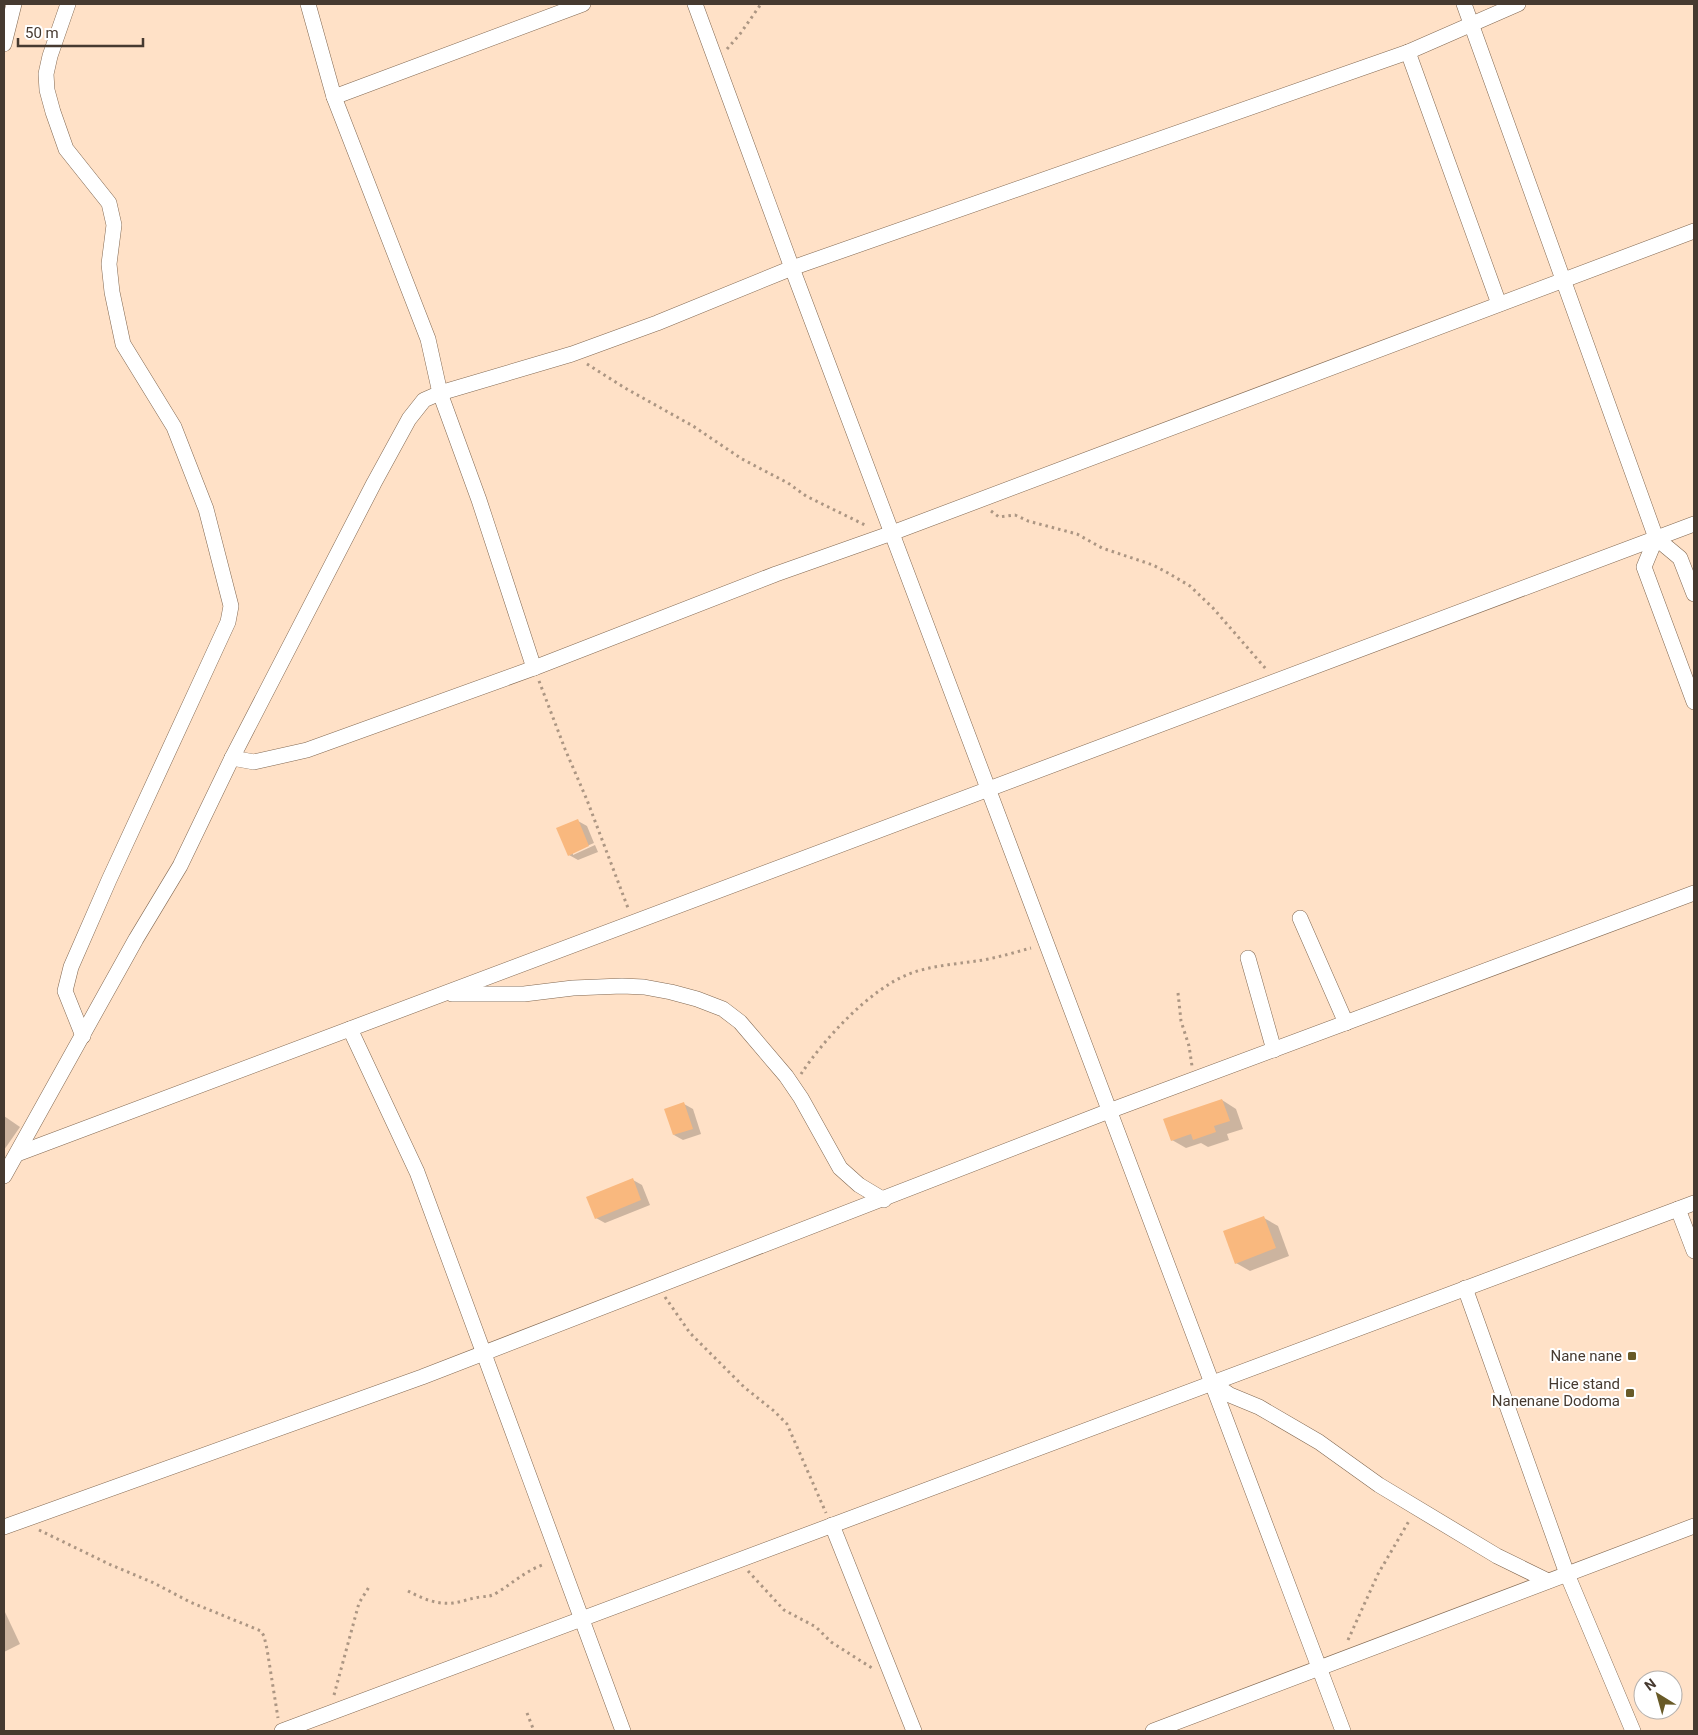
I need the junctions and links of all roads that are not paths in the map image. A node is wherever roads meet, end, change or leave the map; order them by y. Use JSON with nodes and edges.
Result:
{"nodes":[{"id":1,"x":14,"y":4,"type":"edge"},
{"id":2,"x":68,"y":4,"type":"edge"},
{"id":3,"x":308,"y":4,"type":"edge"},
{"id":4,"x":583,"y":4,"type":"edge"},
{"id":5,"x":696,"y":4,"type":"edge"},
{"id":6,"x":1464,"y":4,"type":"edge"},
{"id":7,"x":1518,"y":4,"type":"edge"},
{"id":8,"x":1471,"y":23,"type":"junction"},
{"id":9,"x":4,"y":44,"type":"edge"},
{"id":10,"x":1408,"y":52,"type":"junction"},
{"id":11,"x":334,"y":97,"type":"junction"},
{"id":12,"x":1694,"y":230,"type":"edge"},
{"id":13,"x":792,"y":268,"type":"junction"},
{"id":14,"x":1563,"y":280,"type":"junction"},
{"id":15,"x":1499,"y":304,"type":"junction"},
{"id":16,"x":440,"y":393,"type":"junction"},
{"id":17,"x":1694,"y":524,"type":"edge"},
{"id":18,"x":889,"y":534,"type":"junction"},
{"id":19,"x":1656,"y":538,"type":"junction"},
{"id":20,"x":1694,"y":594,"type":"edge"},
{"id":21,"x":534,"y":668,"type":"junction"},
{"id":22,"x":1694,"y":702,"type":"edge"},
{"id":23,"x":232,"y":758,"type":"junction"},
{"id":24,"x":988,"y":789,"type":"junction"},
{"id":25,"x":1694,"y":893,"type":"edge"},
{"id":26,"x":1300,"y":918,"type":"dead end"},
{"id":27,"x":1248,"y":958,"type":"dead end"},
{"id":28,"x":445,"y":994,"type":"junction"},
{"id":29,"x":1346,"y":1023,"type":"junction"},
{"id":30,"x":350,"y":1029,"type":"junction"},
{"id":31,"x":83,"y":1036,"type":"junction"},
{"id":32,"x":1274,"y":1050,"type":"junction"},
{"id":33,"x":1109,"y":1111,"type":"junction"},
{"id":34,"x":17,"y":1154,"type":"junction"},
{"id":35,"x":4,"y":1176,"type":"edge"},
{"id":36,"x":884,"y":1200,"type":"junction"},
{"id":37,"x":1694,"y":1203,"type":"edge"},
{"id":38,"x":1678,"y":1208,"type":"junction"},
{"id":39,"x":1694,"y":1251,"type":"edge"},
{"id":40,"x":1465,"y":1288,"type":"junction"},
{"id":41,"x":484,"y":1353,"type":"junction"},
{"id":42,"x":1212,"y":1383,"type":"junction"},
{"id":43,"x":832,"y":1525,"type":"junction"},
{"id":44,"x":1694,"y":1526,"type":"edge"},
{"id":45,"x":4,"y":1528,"type":"edge"},
{"id":46,"x":1567,"y":1574,"type":"junction"},
{"id":47,"x":1548,"y":1581,"type":"junction"},
{"id":48,"x":582,"y":1619,"type":"junction"},
{"id":49,"x":1319,"y":1667,"type":"junction"},
{"id":50,"x":280,"y":1728,"type":"edge"},
{"id":51,"x":623,"y":1731,"type":"edge"},
{"id":52,"x":914,"y":1731,"type":"edge"},
{"id":53,"x":1153,"y":1731,"type":"edge"},
{"id":54,"x":1343,"y":1731,"type":"edge"},
{"id":55,"x":1632,"y":1731,"type":"edge"}],
"edges":[{"from":1,"to":9,"type":"street"},
{"from":2,"to":31,"type":"street"},
{"from":3,"to":11,"type":"street"},
{"from":4,"to":11,"type":"street"},
{"from":5,"to":13,"type":"street"},
{"from":6,"to":8,"type":"street"},
{"from":7,"to":8,"type":"street"},
{"from":8,"to":10,"type":"street"},
{"from":8,"to":14,"type":"street"},
{"from":10,"to":13,"type":"street"},
{"from":10,"to":15,"type":"street"},
{"from":11,"to":16,"type":"street"},
{"from":12,"to":14,"type":"street"},
{"from":13,"to":16,"type":"street"},
{"from":13,"to":18,"type":"street"},
{"from":14,"to":15,"type":"street"},
{"from":14,"to":19,"type":"street"},
{"from":15,"to":18,"type":"street"},
{"from":16,"to":21,"type":"street"},
{"from":16,"to":23,"type":"street"},
{"from":17,"to":19,"type":"street"},
{"from":18,"to":21,"type":"street"},
{"from":18,"to":24,"type":"street"},
{"from":19,"to":20,"type":"street"},
{"from":19,"to":22,"type":"street"},
{"from":19,"to":24,"type":"street"},
{"from":21,"to":23,"type":"street"},
{"from":23,"to":31,"type":"street"},
{"from":24,"to":28,"type":"street"},
{"from":24,"to":33,"type":"street"},
{"from":25,"to":29,"type":"street"},
{"from":26,"to":29,"type":"street"},
{"from":27,"to":32,"type":"street"},
{"from":28,"to":30,"type":"street"},
{"from":28,"to":36,"type":"street"},
{"from":29,"to":32,"type":"street"},
{"from":30,"to":34,"type":"street"},
{"from":30,"to":41,"type":"street"},
{"from":31,"to":34,"type":"street"},
{"from":32,"to":33,"type":"street"},
{"from":33,"to":36,"type":"street"},
{"from":33,"to":42,"type":"street"},
{"from":34,"to":35,"type":"street"},
{"from":36,"to":41,"type":"street"},
{"from":37,"to":38,"type":"street"},
{"from":38,"to":39,"type":"street"},
{"from":38,"to":40,"type":"street"},
{"from":40,"to":42,"type":"street"},
{"from":40,"to":46,"type":"street"},
{"from":41,"to":45,"type":"street"},
{"from":41,"to":48,"type":"street"},
{"from":42,"to":43,"type":"street"},
{"from":42,"to":47,"type":"street"},
{"from":42,"to":49,"type":"street"},
{"from":43,"to":48,"type":"street"},
{"from":43,"to":52,"type":"street"},
{"from":44,"to":46,"type":"street"},
{"from":46,"to":47,"type":"street"},
{"from":46,"to":55,"type":"street"},
{"from":47,"to":49,"type":"street"},
{"from":48,"to":50,"type":"street"},
{"from":48,"to":51,"type":"street"},
{"from":49,"to":53,"type":"street"},
{"from":49,"to":54,"type":"street"}]}
